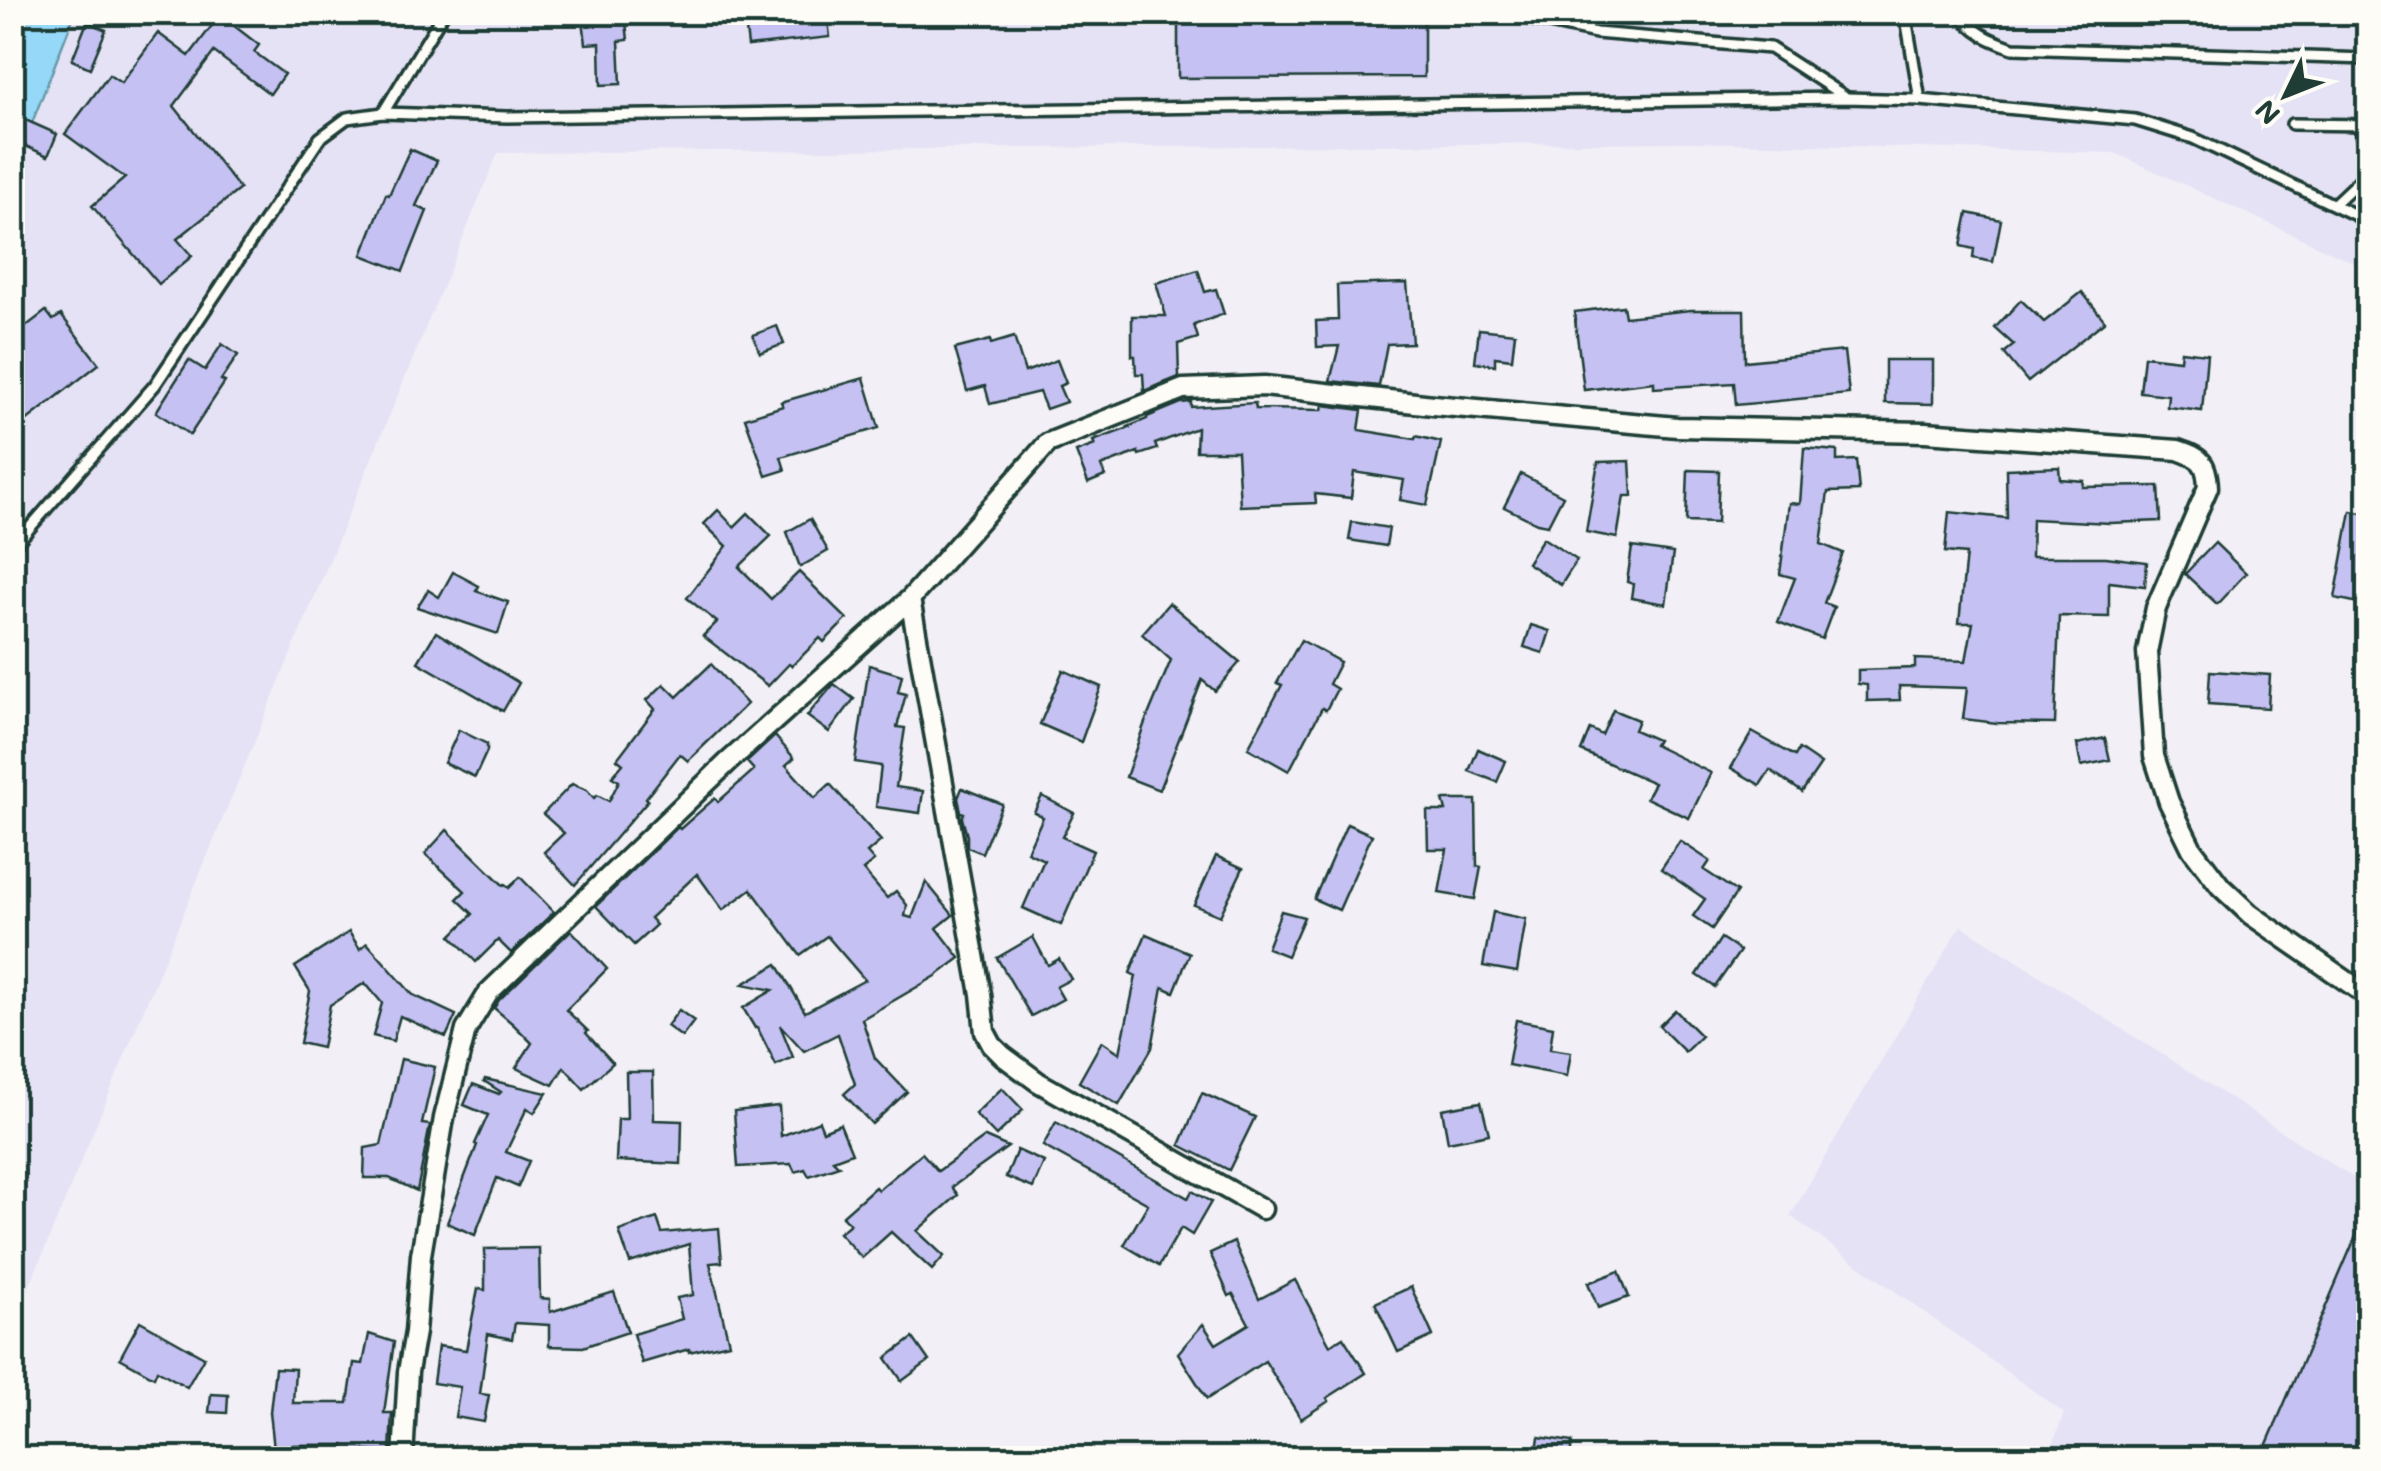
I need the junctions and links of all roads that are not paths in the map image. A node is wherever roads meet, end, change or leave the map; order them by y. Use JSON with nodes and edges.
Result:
{"nodes":[{"id":1,"x":444,"y":12,"type":"edge"},
{"id":2,"x":1498,"y":12,"type":"edge"},
{"id":3,"x":1905,"y":12,"type":"edge"},
{"id":4,"x":1960,"y":12,"type":"edge"},
{"id":5,"x":2368,"y":59,"type":"edge"},
{"id":6,"x":1846,"y":98,"type":"junction"},
{"id":7,"x":1920,"y":100,"type":"junction"},
{"id":8,"x":383,"y":113,"type":"junction"},
{"id":9,"x":2292,"y":124,"type":"dead end"},
{"id":10,"x":2364,"y":125,"type":"edge"},
{"id":11,"x":2368,"y":164,"type":"edge"},
{"id":12,"x":2368,"y":172,"type":"edge"},
{"id":13,"x":2334,"y":204,"type":"junction"},
{"id":14,"x":2368,"y":221,"type":"edge"},
{"id":15,"x":12,"y":548,"type":"edge"},
{"id":16,"x":910,"y":599,"type":"junction"},
{"id":17,"x":2368,"y":996,"type":"edge"},
{"id":18,"x":1262,"y":1209,"type":"dead end"},
{"id":19,"x":403,"y":1458,"type":"edge"}],
"edges":[{"from":1,"to":8,"type":"lane"},
{"from":2,"to":6,"type":"lane"},
{"from":3,"to":7,"type":"lane"},
{"from":4,"to":5,"type":"lane"},
{"from":6,"to":7,"type":"lane"},
{"from":6,"to":8,"type":"lane"},
{"from":7,"to":13,"type":"lane"},
{"from":8,"to":15,"type":"lane"},
{"from":9,"to":10,"type":"lane"},
{"from":10,"to":11,"type":"lane"},
{"from":12,"to":13,"type":"lane"},
{"from":13,"to":14,"type":"lane"},
{"from":16,"to":17,"type":"street"},
{"from":16,"to":18,"type":"street"},
{"from":16,"to":19,"type":"street"}]}
